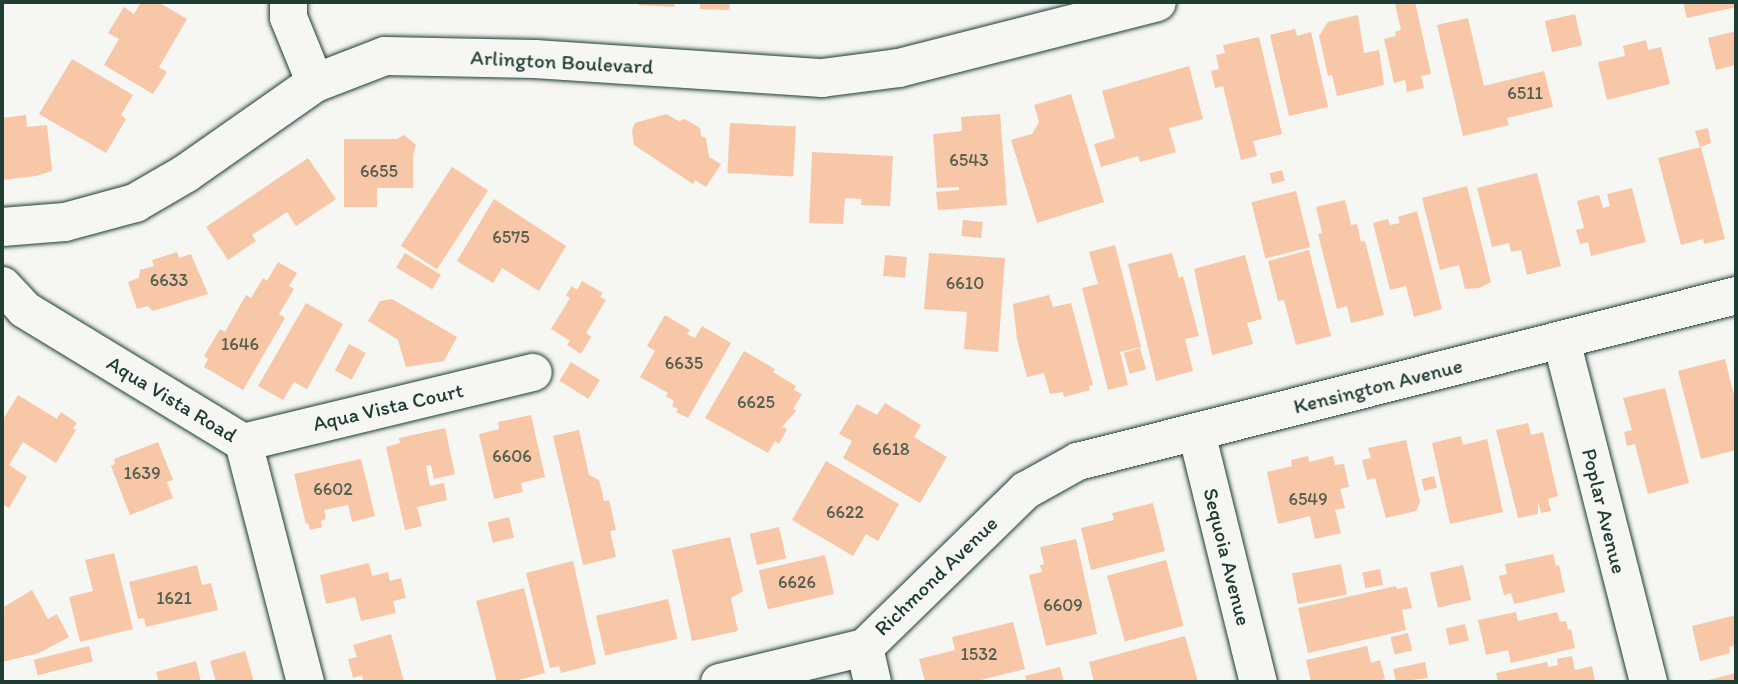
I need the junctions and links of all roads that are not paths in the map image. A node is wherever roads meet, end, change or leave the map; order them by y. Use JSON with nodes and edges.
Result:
{"nodes":[{"id":1,"x":288,"y":2,"type":"edge"},
{"id":2,"x":1157,"y":2,"type":"edge"},
{"id":3,"x":315,"y":83,"type":"junction"},
{"id":4,"x":2,"y":227,"type":"edge"},
{"id":5,"x":2,"y":285,"type":"edge"},
{"id":6,"x":1736,"y":295,"type":"edge"},
{"id":7,"x":1561,"y":340,"type":"junction"},
{"id":8,"x":533,"y":372,"type":"dead end"},
{"id":9,"x":1196,"y":432,"type":"junction"},
{"id":10,"x":243,"y":442,"type":"junction"},
{"id":11,"x":1025,"y":490,"type":"joint"},
{"id":12,"x":863,"y":646,"type":"junction"},
{"id":13,"x":305,"y":682,"type":"edge"},
{"id":14,"x":719,"y":682,"type":"edge"},
{"id":15,"x":872,"y":682,"type":"edge"},
{"id":16,"x":1258,"y":682,"type":"edge"},
{"id":17,"x":1648,"y":682,"type":"edge"}],
"edges":[{"from":1,"to":3,"type":"street"},
{"from":2,"to":3,"type":"main road","name":"Arlington Boulevard"},
{"from":3,"to":4,"type":"main road","name":"Arlington Boulevard"},
{"from":5,"to":10,"type":"street","name":"Aqua Vista Road"},
{"from":6,"to":7,"type":"street","name":"Kensington Avenue"},
{"from":7,"to":9,"type":"street","name":"Kensington Avenue"},
{"from":7,"to":17,"type":"street","name":"Poplar Avenue"},
{"from":8,"to":10,"type":"street","name":"Aqua Vista Court"},
{"from":9,"to":11,"type":"street","name":"Kensington Avenue"},
{"from":9,"to":16,"type":"street","name":"Sequoia Avenue"},
{"from":10,"to":13,"type":"street","name":"Aqua Vista Road"},
{"from":11,"to":12,"type":"street","name":"Richmond Avenue"},
{"from":12,"to":14,"type":"street","name":"Richmond Avenue"},
{"from":12,"to":15,"type":"street"}]}
